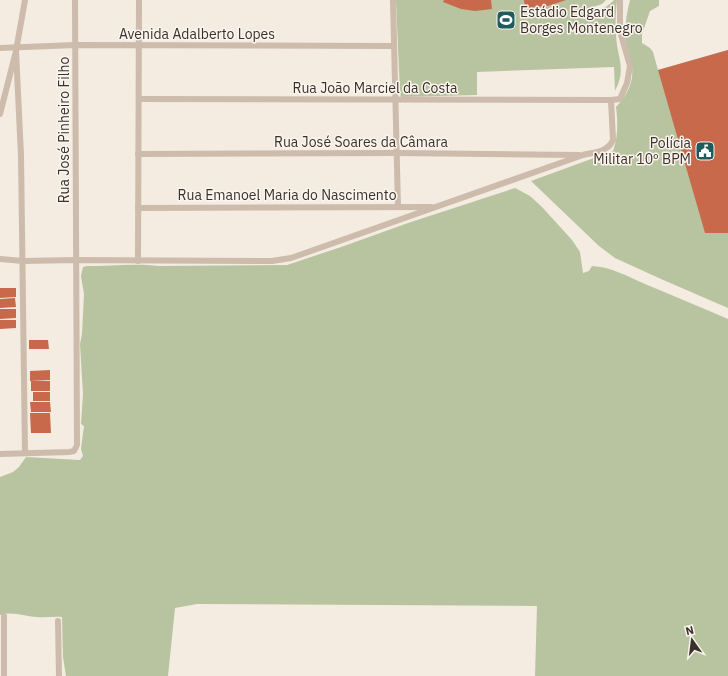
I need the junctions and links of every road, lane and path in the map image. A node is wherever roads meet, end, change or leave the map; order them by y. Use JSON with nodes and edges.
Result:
{"nodes":[{"id":1,"x":25,"y":0,"type":"edge"},
{"id":2,"x":75,"y":0,"type":"edge"},
{"id":3,"x":139,"y":0,"type":"edge"},
{"id":4,"x":393,"y":0,"type":"edge"},
{"id":5,"x":620,"y":0,"type":"edge"},
{"id":6,"x":76,"y":45,"type":"junction"},
{"id":7,"x":139,"y":46,"type":"junction"},
{"id":8,"x":394,"y":46,"type":"junction"},
{"id":9,"x":0,"y":48,"type":"edge"},
{"id":10,"x":16,"y":49,"type":"junction"},
{"id":11,"x":139,"y":99,"type":"junction"},
{"id":12,"x":396,"y":100,"type":"junction"},
{"id":13,"x":611,"y":100,"type":"junction"},
{"id":14,"x":0,"y":114,"type":"edge"},
{"id":15,"x":396,"y":153,"type":"junction"},
{"id":16,"x":138,"y":154,"type":"junction"},
{"id":17,"x":583,"y":155,"type":"junction"},
{"id":18,"x":436,"y":206,"type":"junction"},
{"id":19,"x":398,"y":207,"type":"junction"},
{"id":20,"x":138,"y":208,"type":"junction"},
{"id":21,"x":0,"y":259,"type":"edge"},
{"id":22,"x":76,"y":260,"type":"junction"},
{"id":23,"x":23,"y":261,"type":"junction"},
{"id":24,"x":138,"y":261,"type":"junction"},
{"id":25,"x":25,"y":453,"type":"junction"},
{"id":26,"x":0,"y":454,"type":"edge"},
{"id":27,"x":4,"y":616,"type":"dead end"},
{"id":28,"x":58,"y":621,"type":"dead end"},
{"id":29,"x":4,"y":676,"type":"edge"},
{"id":30,"x":60,"y":676,"type":"edge"}],
"edges":[{"from":1,"to":10,"type":"street"},
{"from":2,"to":6,"type":"street","name":"Rua José Pinheiro Filho"},
{"from":3,"to":7,"type":"street"},
{"from":4,"to":8,"type":"street"},
{"from":5,"to":13,"type":"street"},
{"from":6,"to":7,"type":"street","name":"Avenida Adalberto Lopes"},
{"from":6,"to":10,"type":"street","name":"Avenida Adalberto Lopes"},
{"from":6,"to":22,"type":"street","name":"Rua José Pinheiro Filho"},
{"from":7,"to":8,"type":"street","name":"Avenida Adalberto Lopes"},
{"from":7,"to":11,"type":"street"},
{"from":8,"to":12,"type":"street"},
{"from":9,"to":10,"type":"street","name":"Avenida Adalberto Lopes"},
{"from":10,"to":14,"type":"street"},
{"from":10,"to":23,"type":"street"},
{"from":11,"to":12,"type":"street","name":"Rua João Marciel da Costa"},
{"from":11,"to":16,"type":"street"},
{"from":12,"to":13,"type":"street","name":"Rua João Marciel da Costa"},
{"from":12,"to":15,"type":"street"},
{"from":13,"to":17,"type":"street"},
{"from":15,"to":16,"type":"street","name":"Rua José Soares da Câmara"},
{"from":15,"to":17,"type":"street","name":"Rua José Soares da Câmara"},
{"from":15,"to":19,"type":"street"},
{"from":16,"to":20,"type":"street"},
{"from":17,"to":18,"type":"street"},
{"from":18,"to":19,"type":"street","name":"Rua Emanoel Maria do Nascimento"},
{"from":18,"to":24,"type":"street"},
{"from":19,"to":20,"type":"street","name":"Rua Emanoel Maria do Nascimento"},
{"from":20,"to":24,"type":"street"},
{"from":21,"to":23,"type":"street"},
{"from":22,"to":23,"type":"street"},
{"from":22,"to":24,"type":"street"},
{"from":22,"to":25,"type":"street","name":"Rua José Pinheiro Filho"},
{"from":23,"to":25,"type":"street"},
{"from":25,"to":26,"type":"street","name":"Rua José Pinheiro Filho"},
{"from":27,"to":29,"type":"street"},
{"from":28,"to":30,"type":"street"}]}
